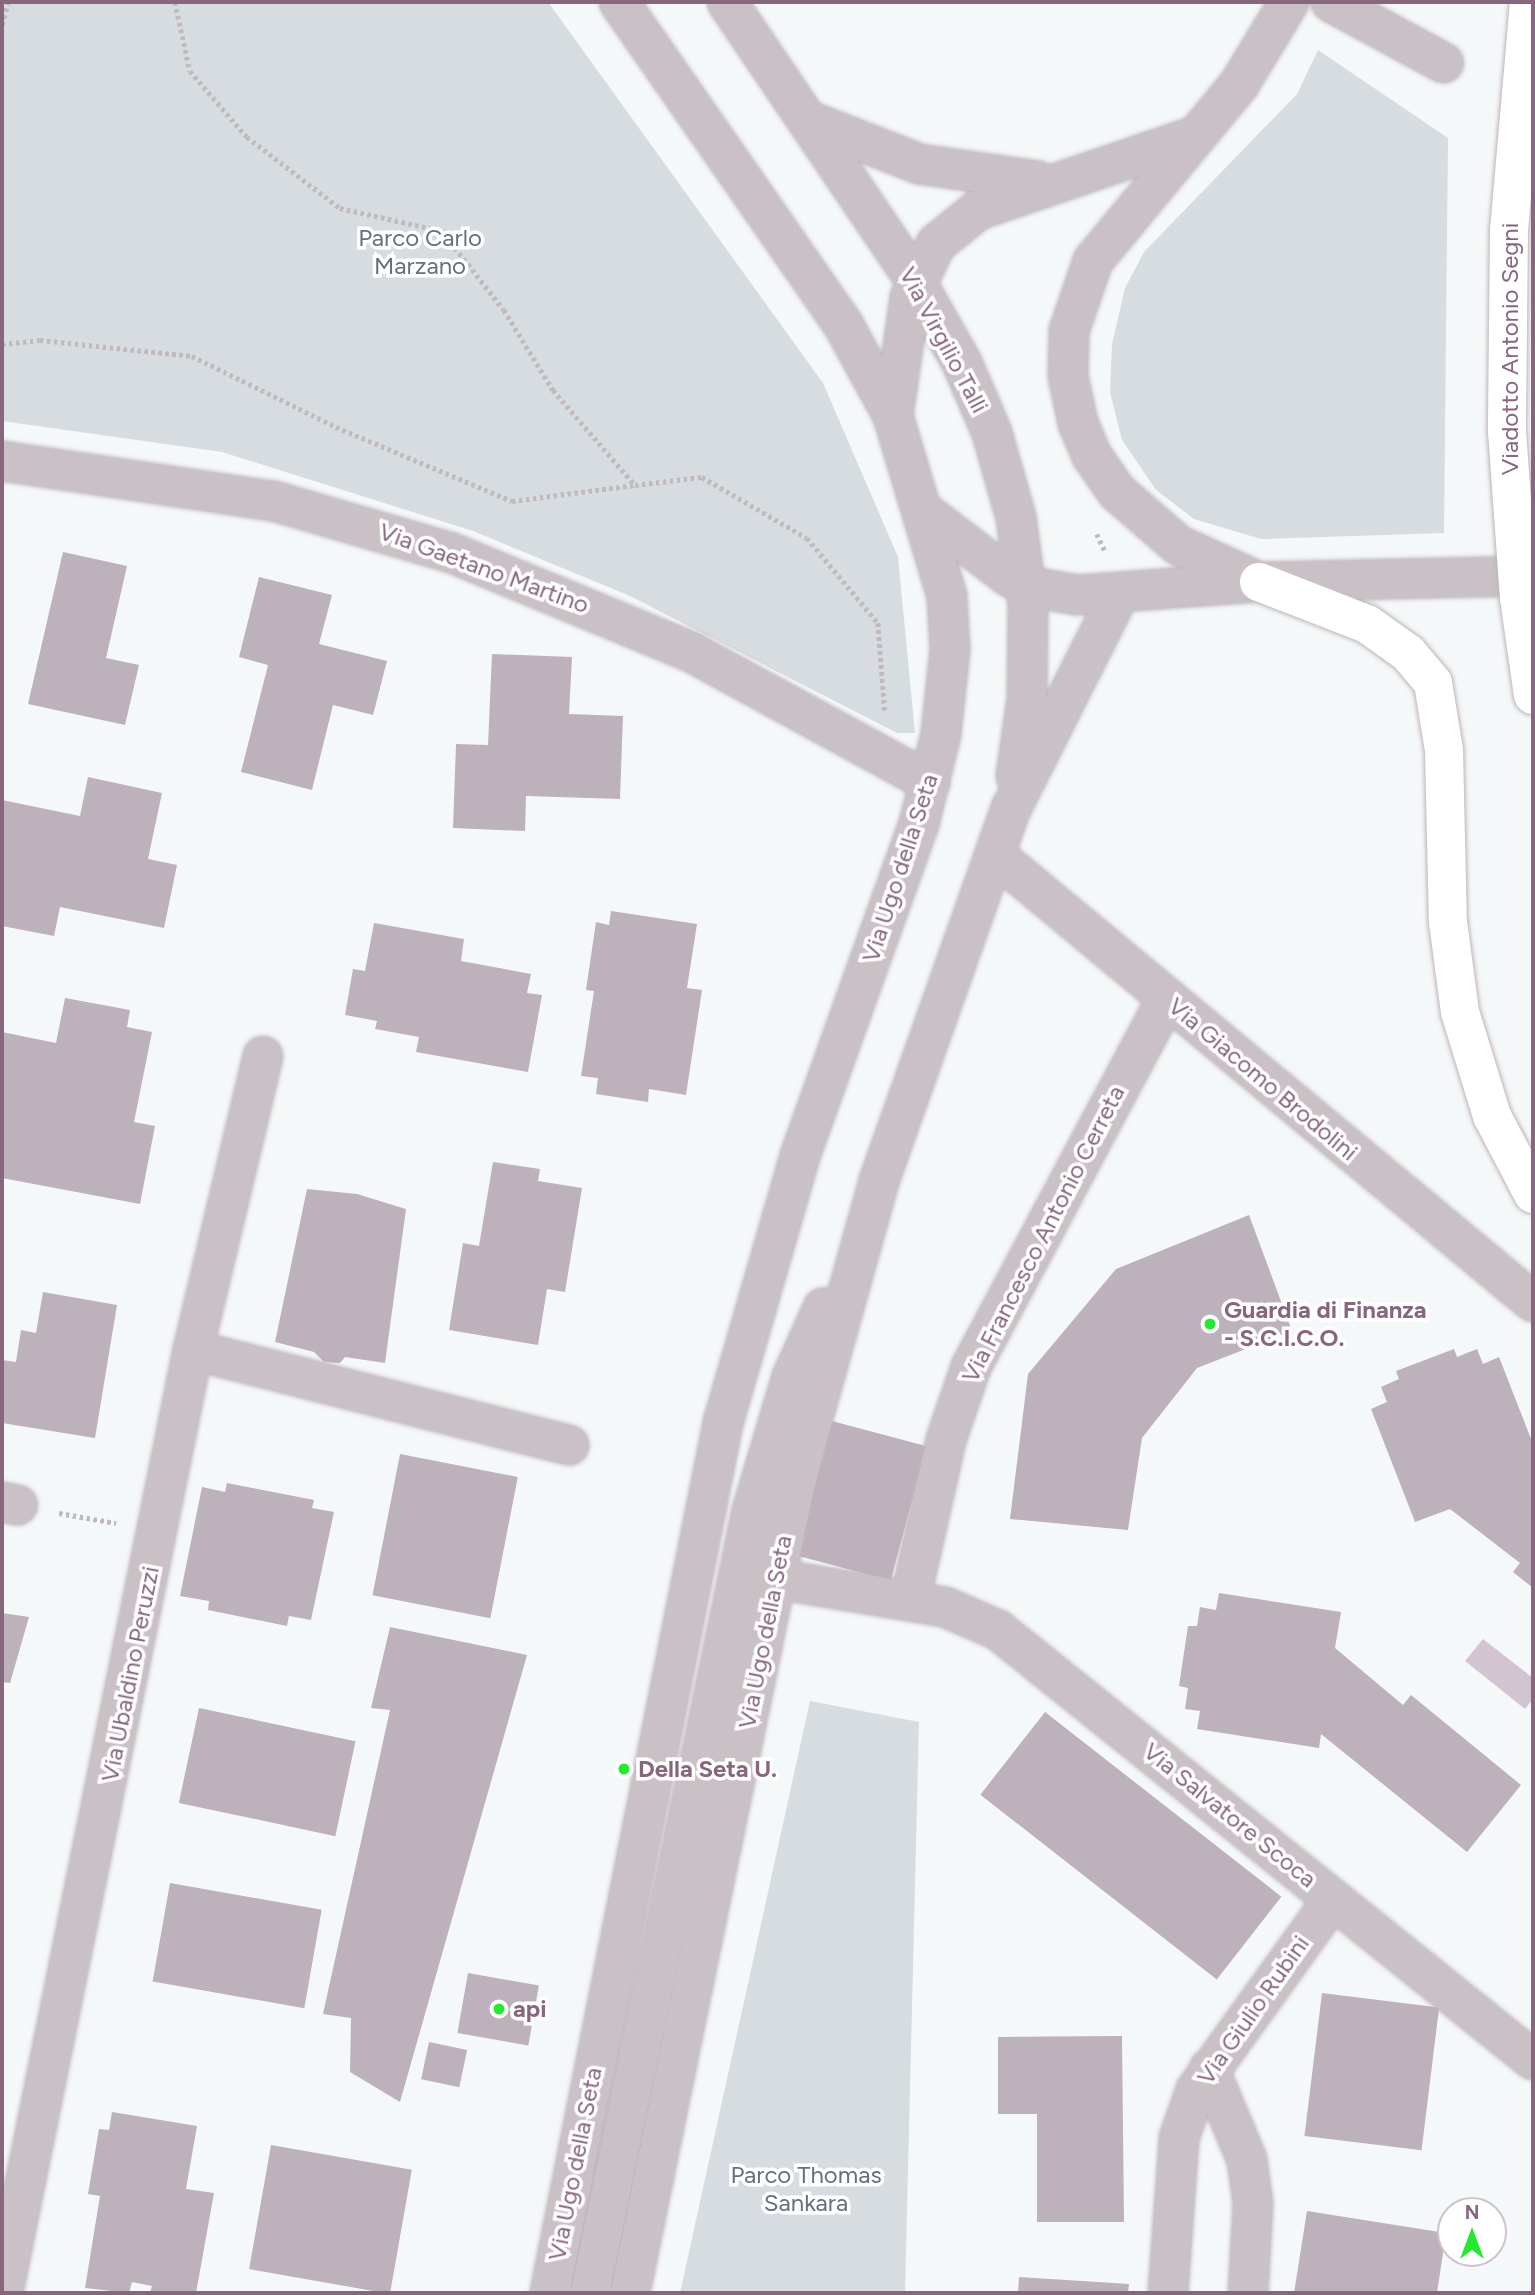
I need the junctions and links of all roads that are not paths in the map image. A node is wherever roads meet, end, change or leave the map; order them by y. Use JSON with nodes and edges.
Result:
{"nodes":[{"id":1,"x":619,"y":2,"type":"edge"},
{"id":2,"x":727,"y":2,"type":"edge"},
{"id":3,"x":1289,"y":2,"type":"edge"},
{"id":4,"x":1331,"y":2,"type":"edge"},
{"id":5,"x":1529,"y":2,"type":"edge"},
{"id":6,"x":1444,"y":64,"type":"dead end"},
{"id":7,"x":807,"y":120,"type":"junction"},
{"id":8,"x":1192,"y":137,"type":"junction"},
{"id":9,"x":1072,"y":178,"type":"junction"},
{"id":10,"x":915,"y":279,"type":"junction"},
{"id":11,"x":893,"y":416,"type":"junction"},
{"id":12,"x":2,"y":461,"type":"edge"},
{"id":13,"x":922,"y":510,"type":"junction"},
{"id":14,"x":1533,"y":576,"type":"edge"},
{"id":15,"x":1259,"y":582,"type":"junction"},
{"id":16,"x":1026,"y":586,"type":"junction"},
{"id":17,"x":1119,"y":594,"type":"junction"},
{"id":18,"x":1533,"y":695,"type":"edge"},
{"id":19,"x":930,"y":782,"type":"junction"},
{"id":20,"x":1011,"y":809,"type":"junction"},
{"id":21,"x":995,"y":855,"type":"junction"},
{"id":22,"x":1167,"y":998,"type":"junction"},
{"id":23,"x":263,"y":1056,"type":"dead end"},
{"id":24,"x":879,"y":1181,"type":"junction"},
{"id":25,"x":1533,"y":1194,"type":"edge"},
{"id":26,"x":783,"y":1216,"type":"junction"},
{"id":27,"x":1533,"y":1302,"type":"edge"},
{"id":28,"x":193,"y":1350,"type":"junction"},
{"id":29,"x":569,"y":1445,"type":"dead end"},
{"id":30,"x":752,"y":1511,"type":"junction"},
{"id":31,"x":776,"y":1579,"type":"junction"},
{"id":32,"x":910,"y":1600,"type":"junction"},
{"id":33,"x":1333,"y":1899,"type":"junction"},
{"id":34,"x":1533,"y":2060,"type":"edge"},
{"id":35,"x":1209,"y":2068,"type":"junction"},
{"id":36,"x":3,"y":2293,"type":"edge"},
{"id":37,"x":550,"y":2293,"type":"edge"},
{"id":38,"x":590,"y":2293,"type":"edge"},
{"id":39,"x":630,"y":2293,"type":"edge"},
{"id":40,"x":1168,"y":2293,"type":"edge"},
{"id":41,"x":1248,"y":2293,"type":"edge"}],
"edges":[{"from":1,"to":11,"type":"street"},
{"from":2,"to":7,"type":"street","name":"Via Virgilio Talli"},
{"from":3,"to":8,"type":"street"},
{"from":4,"to":6,"type":"street"},
{"from":5,"to":18,"type":"main road","name":"Viadotto Antonio Segni","bridge":true},
{"from":7,"to":9,"type":"street"},
{"from":7,"to":10,"type":"street","name":"Via Virgilio Talli"},
{"from":8,"to":9,"type":"street"},
{"from":8,"to":15,"type":"street"},
{"from":9,"to":10,"type":"street"},
{"from":10,"to":11,"type":"street"},
{"from":10,"to":16,"type":"street","name":"Via Virgilio Talli"},
{"from":11,"to":13,"type":"street","name":"Via Ugo della Seta"},
{"from":12,"to":19,"type":"street","name":"Via Gaetano Martino"},
{"from":13,"to":16,"type":"street"},
{"from":13,"to":19,"type":"street","name":"Via Ugo della Seta"},
{"from":14,"to":15,"type":"street"},
{"from":15,"to":17,"type":"street"},
{"from":15,"to":25,"type":"main road"},
{"from":16,"to":17,"type":"street"},
{"from":16,"to":20,"type":"street","name":"Via Virgilio Talli"},
{"from":17,"to":20,"type":"street"},
{"from":19,"to":26,"type":"street","name":"Via Ugo della Seta"},
{"from":20,"to":21,"type":"street","name":"Via Ugo della Seta"},
{"from":21,"to":22,"type":"street","name":"Via Giacomo Brodolini"},
{"from":21,"to":24,"type":"street","name":"Via Ugo della Seta"},
{"from":22,"to":27,"type":"street","name":"Via Giacomo Brodolini"},
{"from":22,"to":32,"type":"street","name":"Via Francesco Antonio Cerreta"},
{"from":23,"to":28,"type":"street","name":"Via Ubaldino Peruzzi"},
{"from":24,"to":30,"type":"street","name":"Via Ugo della Seta"},
{"from":24,"to":31,"type":"street","name":"Via Ugo della Seta"},
{"from":26,"to":30,"type":"street","name":"Via Ugo della Seta"},
{"from":26,"to":37,"type":"street","name":"Via Ugo della Seta"},
{"from":28,"to":29,"type":"street"},
{"from":28,"to":36,"type":"street","name":"Via Ubaldino Peruzzi"},
{"from":30,"to":38,"type":"street","name":"Via Ugo della Seta"},
{"from":31,"to":32,"type":"street","name":"Via Salvatore Scoca"},
{"from":31,"to":39,"type":"street","name":"Via Ugo della Seta"},
{"from":32,"to":33,"type":"street","name":"Via Salvatore Scoca"},
{"from":33,"to":34,"type":"street","name":"Via Salvatore Scoca"},
{"from":33,"to":35,"type":"street","name":"Via Giulio Rubini"},
{"from":35,"to":40,"type":"street","name":"Via Giulio Rubini"},
{"from":35,"to":41,"type":"street"}]}
